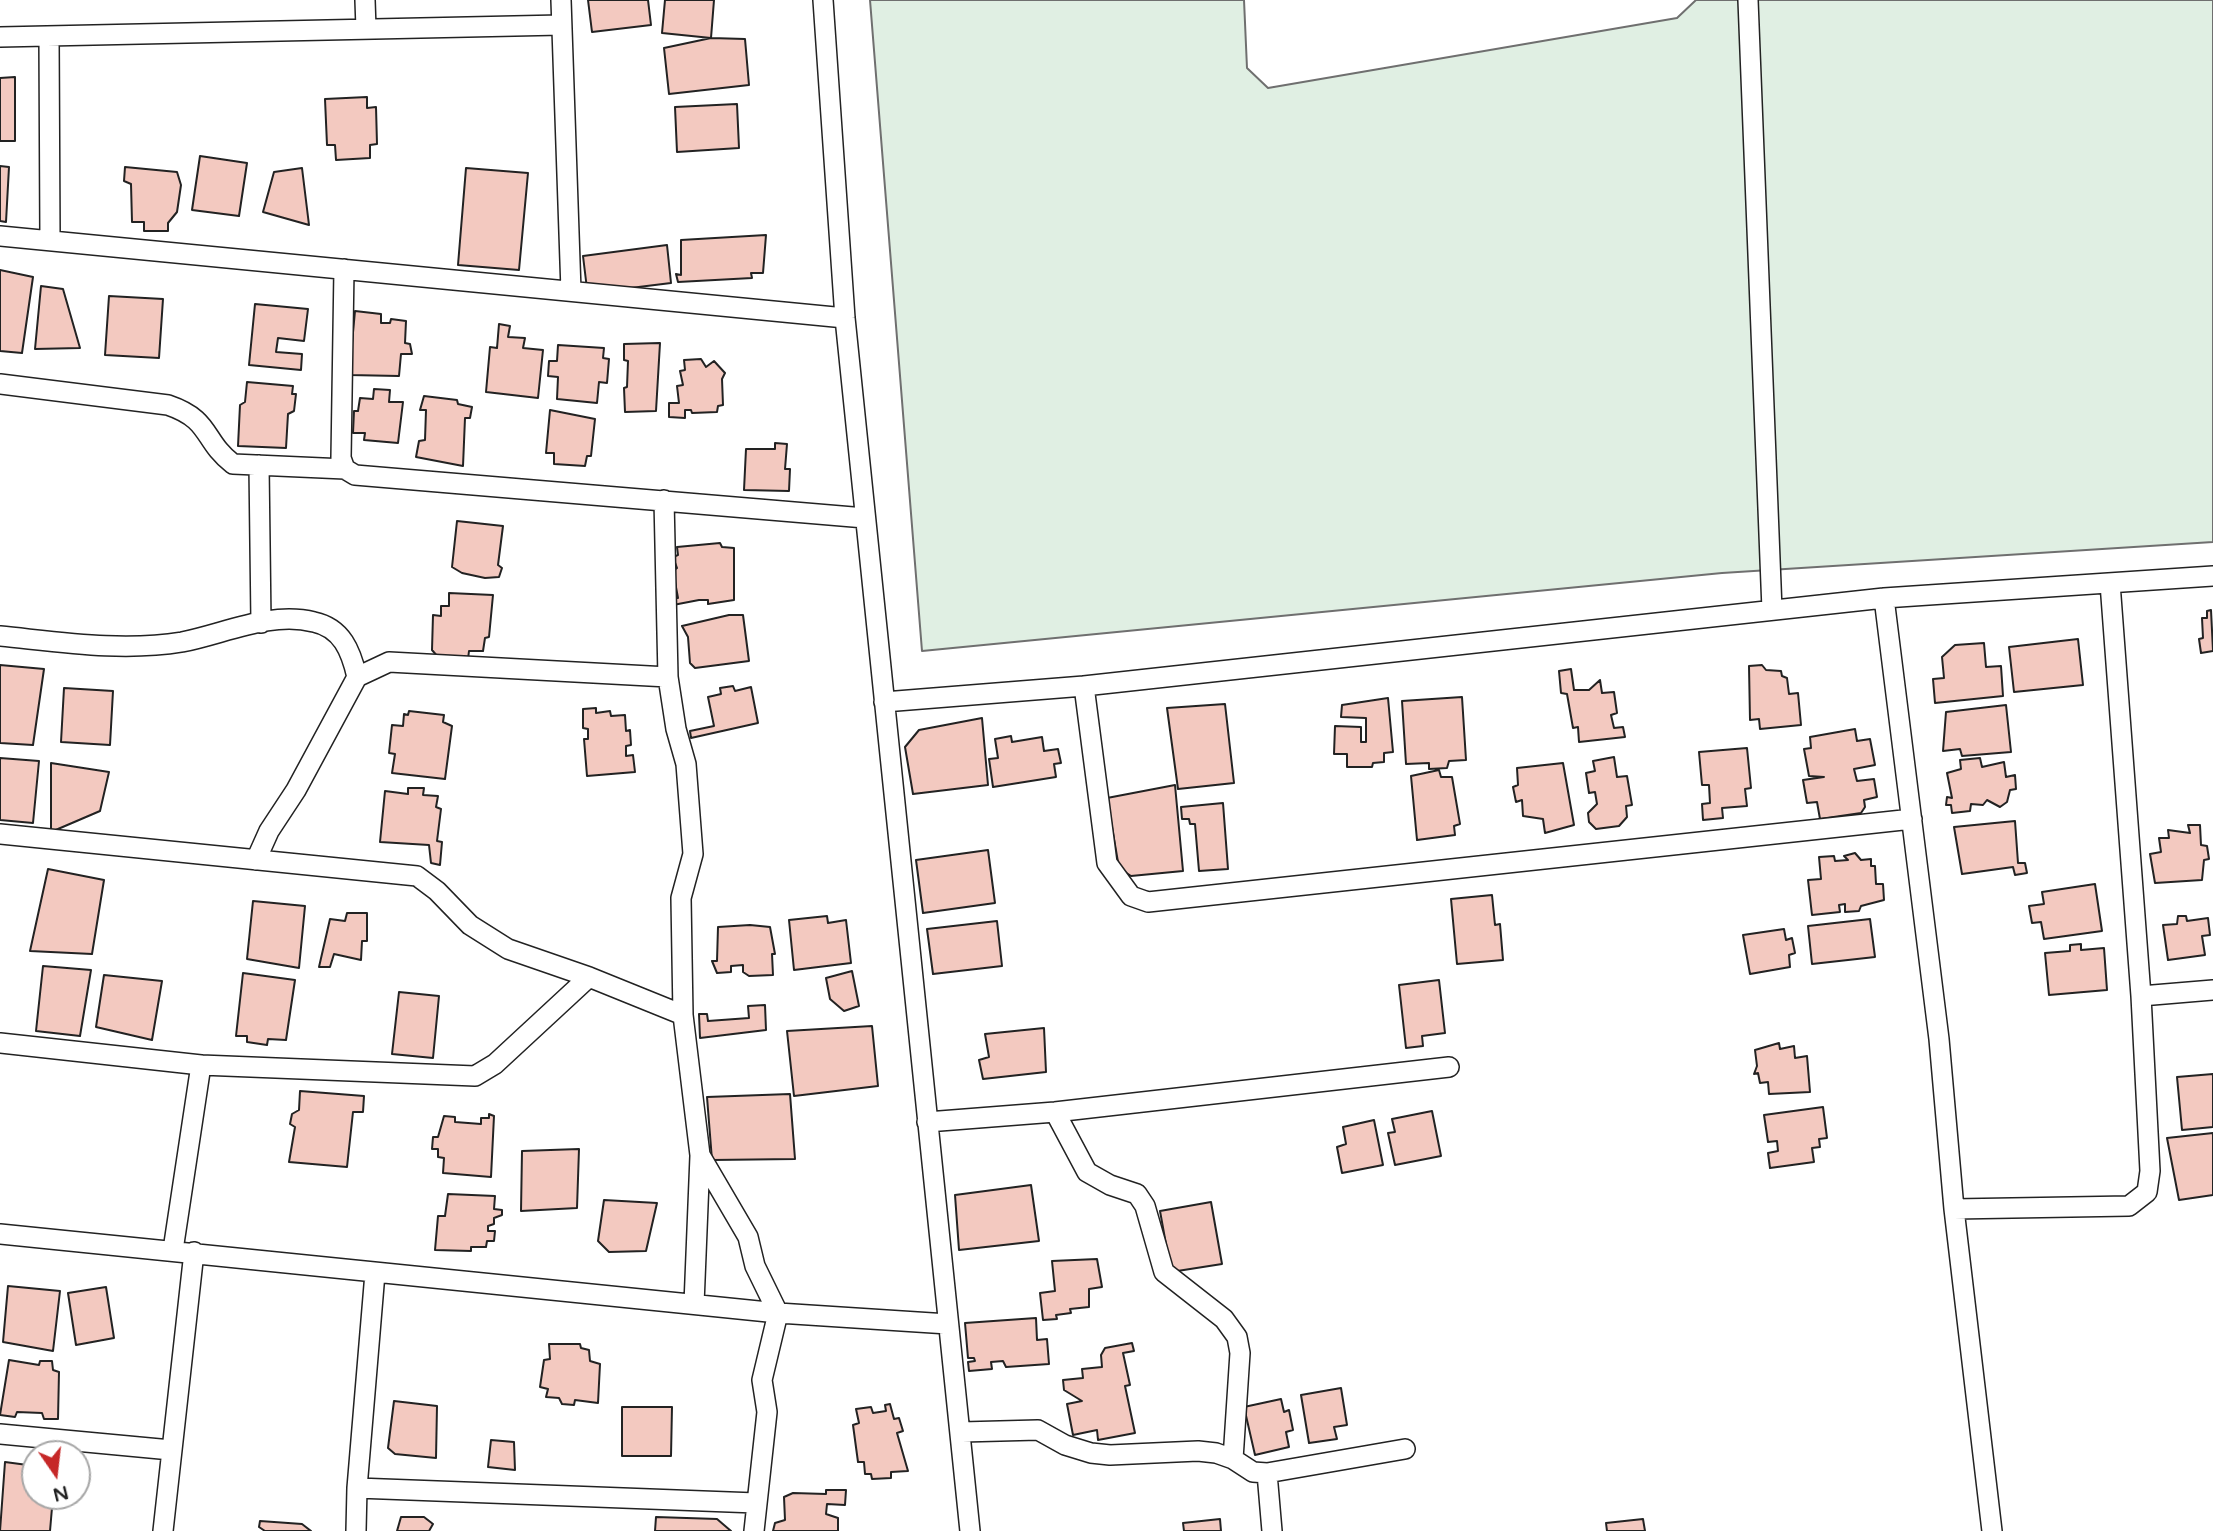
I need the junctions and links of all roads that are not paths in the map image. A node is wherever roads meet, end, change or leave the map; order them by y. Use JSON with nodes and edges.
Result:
{"nodes":[{"id":1,"x":365,"y":0,"type":"edge"},
{"id":2,"x":561,"y":0,"type":"edge"},
{"id":3,"x":823,"y":0,"type":"edge"},
{"id":4,"x":1748,"y":0,"type":"edge"},
{"id":5,"x":561,"y":25,"type":"junction"},
{"id":6,"x":366,"y":29,"type":"junction"},
{"id":7,"x":49,"y":36,"type":"junction"},
{"id":8,"x":0,"y":37,"type":"edge"},
{"id":9,"x":0,"y":236,"type":"edge"},
{"id":10,"x":50,"y":240,"type":"junction"},
{"id":11,"x":344,"y":269,"type":"junction"},
{"id":12,"x":571,"y":291,"type":"junction"},
{"id":13,"x":845,"y":318,"type":"junction"},
{"id":14,"x":0,"y":384,"type":"edge"},
{"id":15,"x":259,"y":465,"type":"junction"},
{"id":16,"x":345,"y":469,"type":"junction"},
{"id":17,"x":664,"y":500,"type":"junction"},
{"id":18,"x":865,"y":518,"type":"junction"},
{"id":19,"x":2213,"y":576,"type":"edge"},
{"id":20,"x":2110,"y":583,"type":"junction"},
{"id":21,"x":1884,"y":598,"type":"junction"},
{"id":22,"x":1772,"y":610,"type":"junction"},
{"id":23,"x":261,"y":623,"type":"junction"},
{"id":24,"x":0,"y":636,"type":"edge"},
{"id":25,"x":357,"y":677,"type":"junction"},
{"id":26,"x":668,"y":677,"type":"junction"},
{"id":27,"x":1084,"y":686,"type":"junction"},
{"id":28,"x":884,"y":702,"type":"junction"},
{"id":29,"x":1912,"y":819,"type":"junction"},
{"id":30,"x":0,"y":834,"type":"edge"},
{"id":31,"x":256,"y":860,"type":"junction"},
{"id":32,"x":589,"y":977,"type":"junction"},
{"id":33,"x":2213,"y":990,"type":"edge"},
{"id":34,"x":2141,"y":996,"type":"junction"},
{"id":35,"x":683,"y":1015,"type":"junction"},
{"id":36,"x":0,"y":1043,"type":"edge"},
{"id":37,"x":201,"y":1065,"type":"junction"},
{"id":38,"x":1449,"y":1067,"type":"dead end"},
{"id":39,"x":1055,"y":1112,"type":"junction"},
{"id":40,"x":927,"y":1122,"type":"junction"},
{"id":41,"x":700,"y":1155,"type":"junction"},
{"id":42,"x":1954,"y":1209,"type":"junction"},
{"id":43,"x":0,"y":1234,"type":"edge"},
{"id":44,"x":173,"y":1250,"type":"junction"},
{"id":45,"x":194,"y":1252,"type":"junction"},
{"id":46,"x":376,"y":1273,"type":"junction"},
{"id":47,"x":694,"y":1304,"type":"junction"},
{"id":48,"x":778,"y":1312,"type":"junction"},
{"id":49,"x":948,"y":1324,"type":"junction"},
{"id":50,"x":962,"y":1432,"type":"junction"},
{"id":51,"x":0,"y":1434,"type":"edge"},
{"id":52,"x":1405,"y":1448,"type":"dead end"},
{"id":53,"x":171,"y":1450,"type":"junction"},
{"id":54,"x":1233,"y":1459,"type":"junction"},
{"id":55,"x":1267,"y":1474,"type":"junction"},
{"id":56,"x":357,"y":1488,"type":"junction"},
{"id":57,"x":756,"y":1503,"type":"junction"},
{"id":58,"x":163,"y":1531,"type":"edge"},
{"id":59,"x":356,"y":1531,"type":"edge"},
{"id":60,"x":754,"y":1531,"type":"edge"},
{"id":61,"x":970,"y":1531,"type":"edge"},
{"id":62,"x":1272,"y":1531,"type":"edge"},
{"id":63,"x":1992,"y":1531,"type":"edge"}],
"edges":[{"from":1,"to":6,"type":"street"},
{"from":2,"to":5,"type":"street"},
{"from":3,"to":13,"type":"street"},
{"from":4,"to":22,"type":"street"},
{"from":5,"to":6,"type":"street"},
{"from":5,"to":12,"type":"street"},
{"from":6,"to":7,"type":"street"},
{"from":7,"to":8,"type":"street"},
{"from":7,"to":10,"type":"street"},
{"from":9,"to":10,"type":"street"},
{"from":10,"to":11,"type":"street"},
{"from":11,"to":12,"type":"street"},
{"from":11,"to":16,"type":"street"},
{"from":12,"to":13,"type":"street"},
{"from":13,"to":18,"type":"street"},
{"from":14,"to":15,"type":"street"},
{"from":15,"to":16,"type":"street"},
{"from":15,"to":23,"type":"street"},
{"from":16,"to":17,"type":"street"},
{"from":17,"to":18,"type":"street"},
{"from":17,"to":26,"type":"street"},
{"from":18,"to":28,"type":"street"},
{"from":19,"to":20,"type":"street"},
{"from":20,"to":21,"type":"street"},
{"from":20,"to":34,"type":"street"},
{"from":21,"to":22,"type":"street"},
{"from":21,"to":29,"type":"street"},
{"from":22,"to":27,"type":"street"},
{"from":23,"to":24,"type":"street"},
{"from":23,"to":25,"type":"street"},
{"from":25,"to":26,"type":"street"},
{"from":25,"to":31,"type":"street"},
{"from":26,"to":35,"type":"street"},
{"from":27,"to":28,"type":"street"},
{"from":27,"to":29,"type":"street"},
{"from":28,"to":40,"type":"street"},
{"from":29,"to":42,"type":"street"},
{"from":30,"to":31,"type":"street"},
{"from":31,"to":32,"type":"street"},
{"from":32,"to":35,"type":"street"},
{"from":32,"to":37,"type":"street"},
{"from":33,"to":34,"type":"street"},
{"from":34,"to":42,"type":"street"},
{"from":35,"to":41,"type":"street"},
{"from":36,"to":37,"type":"street"},
{"from":37,"to":44,"type":"street"},
{"from":38,"to":39,"type":"street"},
{"from":39,"to":40,"type":"street"},
{"from":39,"to":54,"type":"street"},
{"from":40,"to":49,"type":"street"},
{"from":41,"to":47,"type":"street"},
{"from":41,"to":48,"type":"street"},
{"from":42,"to":63,"type":"street"},
{"from":43,"to":44,"type":"street"},
{"from":44,"to":45,"type":"street"},
{"from":45,"to":46,"type":"street"},
{"from":45,"to":53,"type":"street"},
{"from":46,"to":47,"type":"street"},
{"from":46,"to":56,"type":"street"},
{"from":47,"to":48,"type":"street"},
{"from":48,"to":49,"type":"street"},
{"from":48,"to":57,"type":"street"},
{"from":49,"to":50,"type":"street"},
{"from":50,"to":54,"type":"street"},
{"from":50,"to":61,"type":"street"},
{"from":51,"to":53,"type":"street"},
{"from":52,"to":55,"type":"street"},
{"from":53,"to":58,"type":"street"},
{"from":54,"to":55,"type":"street"},
{"from":55,"to":62,"type":"street"},
{"from":56,"to":57,"type":"street"},
{"from":56,"to":59,"type":"street"},
{"from":57,"to":60,"type":"street"}]}
